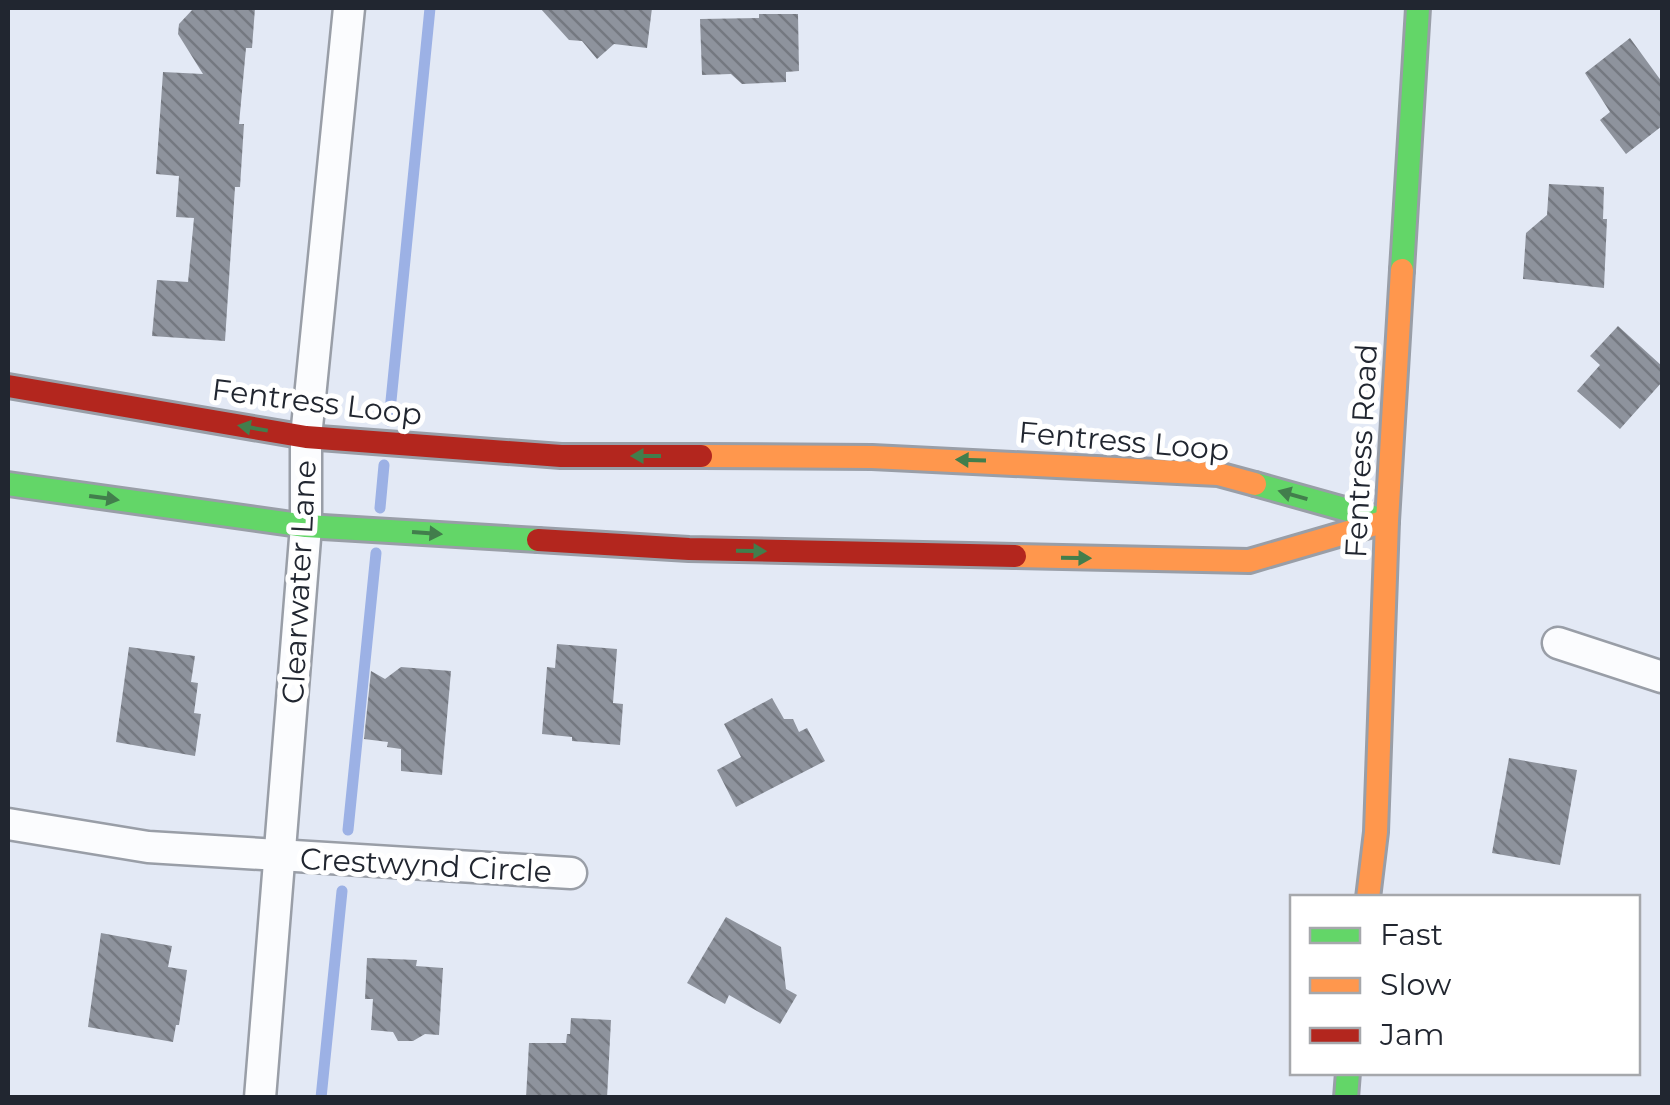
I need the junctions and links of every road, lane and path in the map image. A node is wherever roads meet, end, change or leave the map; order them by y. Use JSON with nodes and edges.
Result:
{"nodes":[{"id":1,"x":349,"y":8,"type":"edge"},
{"id":2,"x":1418,"y":8,"type":"edge"},
{"id":3,"x":8,"y":386,"type":"edge"},
{"id":4,"x":306,"y":436,"type":"junction"},
{"id":5,"x":8,"y":484,"type":"edge"},
{"id":6,"x":1387,"y":521,"type":"junction"},
{"id":7,"x":306,"y":526,"type":"junction"},
{"id":8,"x":1558,"y":643,"type":"dead end"},
{"id":9,"x":1662,"y":677,"type":"edge"},
{"id":10,"x":8,"y":824,"type":"edge"},
{"id":11,"x":281,"y":856,"type":"junction"},
{"id":12,"x":571,"y":874,"type":"dead end"},
{"id":13,"x":1368,"y":895,"type":"edge"},
{"id":14,"x":260,"y":1098,"type":"edge"}],
"edges":[{"from":1,"to":4,"type":"street","name":"Clearwater Lane"},
{"from":2,"to":6,"type":"street","name":"Fentress Road"},
{"from":4,"to":3,"type":"street","name":"Fentress Loop","one_way":true},
{"from":6,"to":4,"type":"street","name":"Fentress Loop","one_way":true},
{"from":4,"to":7,"type":"street","name":"Clearwater Lane"},
{"from":5,"to":7,"type":"street","one_way":true},
{"from":7,"to":6,"type":"street","one_way":true},
{"from":6,"to":13,"type":"street","name":"Fentress Road"},
{"from":7,"to":11,"type":"street","name":"Clearwater Lane"},
{"from":8,"to":9,"type":"street"},
{"from":10,"to":11,"type":"street","name":"Crestwynd Circle"},
{"from":11,"to":12,"type":"street","name":"Crestwynd Circle"},
{"from":11,"to":14,"type":"street","name":"Clearwater Lane"}]}
